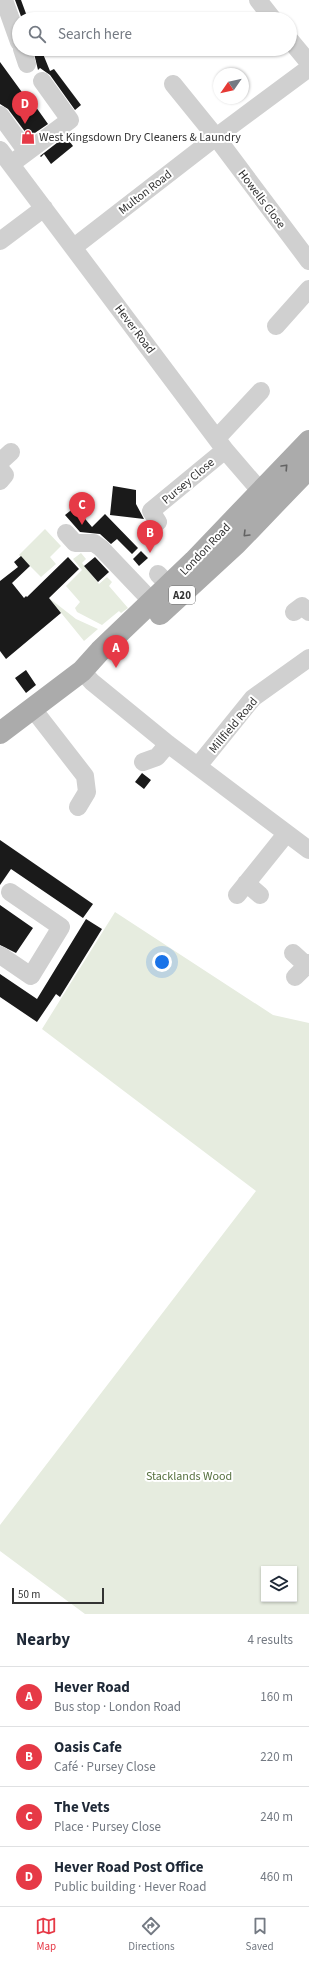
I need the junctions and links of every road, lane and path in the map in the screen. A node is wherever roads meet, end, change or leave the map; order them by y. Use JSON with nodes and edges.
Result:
{"nodes":[{"id":1,"x":4,"y":0,"type":"edge"},
{"id":2,"x":258,"y":0,"type":"edge"},
{"id":3,"x":267,"y":12,"type":"edge"},
{"id":4,"x":12,"y":22,"type":"edge"},
{"id":5,"x":297,"y":48,"type":"edge"},
{"id":6,"x":309,"y":63,"type":"edge"},
{"id":7,"x":309,"y":68,"type":"edge"},
{"id":8,"x":42,"y":82,"type":"dead end"},
{"id":9,"x":173,"y":84,"type":"dead end"},
{"id":10,"x":0,"y":115,"type":"edge"},
{"id":11,"x":216,"y":137,"type":"junction"},
{"id":12,"x":27,"y":152,"type":"junction"},
{"id":13,"x":5,"y":157,"type":"edge"},
{"id":14,"x":44,"y":208,"type":"junction"},
{"id":15,"x":0,"y":241,"type":"edge"},
{"id":16,"x":74,"y":247,"type":"junction"},
{"id":17,"x":309,"y":261,"type":"edge"},
{"id":18,"x":309,"y":289,"type":"edge"},
{"id":19,"x":276,"y":326,"type":"dead end"},
{"id":20,"x":260,"y":391,"type":"dead end"},
{"id":21,"x":309,"y":441,"type":"edge"},
{"id":22,"x":221,"y":444,"type":"junction"},
{"id":23,"x":309,"y":468,"type":"edge"},
{"id":24,"x":0,"y":469,"type":"edge"},
{"id":25,"x":0,"y":481,"type":"edge"},
{"id":26,"x":267,"y":499,"type":"junction"},
{"id":27,"x":151,"y":512,"type":"dead end"},
{"id":28,"x":66,"y":533,"type":"dead end"},
{"id":29,"x":157,"y":607,"type":"junction"},
{"id":30,"x":309,"y":658,"type":"edge"},
{"id":31,"x":82,"y":671,"type":"junction"},
{"id":32,"x":33,"y":709,"type":"junction"},
{"id":33,"x":0,"y":733,"type":"edge"},
{"id":34,"x":168,"y":744,"type":"junction"},
{"id":35,"x":143,"y":762,"type":"dead end"},
{"id":36,"x":198,"y":766,"type":"junction"},
{"id":37,"x":78,"y":807,"type":"dead end"},
{"id":38,"x":286,"y":834,"type":"junction"},
{"id":39,"x":308,"y":848,"type":"edge"},
{"id":40,"x":10,"y":892,"type":"dead end"},
{"id":41,"x":260,"y":895,"type":"dead end"},
{"id":42,"x":293,"y":953,"type":"dead end"},
{"id":43,"x":0,"y":955,"type":"edge"},
{"id":44,"x":304,"y":968,"type":"edge"}],
"edges":[{"from":1,"to":4,"type":"street"},
{"from":2,"to":3,"type":"street"},
{"from":5,"to":6,"type":"street"},
{"from":7,"to":11,"type":"street","name":"Multon Road"},
{"from":8,"to":12,"type":"street"},
{"from":9,"to":11,"type":"street"},
{"from":10,"to":12,"type":"street"},
{"from":11,"to":16,"type":"street","name":"Multon Road"},
{"from":11,"to":17,"type":"street","name":"Howells Close"},
{"from":12,"to":13,"type":"street"},
{"from":13,"to":14,"type":"street","name":"Hever Road"},
{"from":14,"to":15,"type":"street"},
{"from":14,"to":16,"type":"street","name":"Hever Road"},
{"from":16,"to":22,"type":"street","name":"Hever Road"},
{"from":18,"to":19,"type":"street"},
{"from":20,"to":22,"type":"street","name":"Pursey Close"},
{"from":26,"to":21,"type":"main road","name":"London Road","number":"A20","one_way":true},
{"from":22,"to":26,"type":"street","name":"Hever Road"},
{"from":22,"to":27,"type":"street","name":"Pursey Close"},
{"from":23,"to":26,"type":"main road","name":"London Road","number":"A20"},
{"from":24,"to":25,"type":"street"},
{"from":26,"to":29,"type":"main road","name":"London Road","number":"A20"},
{"from":28,"to":29,"type":"street"},
{"from":29,"to":31,"type":"main road","name":"London Road","number":"A20"},
{"from":30,"to":36,"type":"street","name":"Millfield Road"},
{"from":31,"to":32,"type":"main road","name":"London Road","number":"A20"},
{"from":31,"to":34,"type":"street"},
{"from":32,"to":33,"type":"main road","name":"London Road","number":"A20"},
{"from":32,"to":37,"type":"street"},
{"from":34,"to":35,"type":"street"},
{"from":34,"to":36,"type":"street"},
{"from":36,"to":38,"type":"street"},
{"from":38,"to":39,"type":"street"},
{"from":38,"to":41,"type":"street"},
{"from":40,"to":43,"type":"street"},
{"from":42,"to":44,"type":"street"}]}
